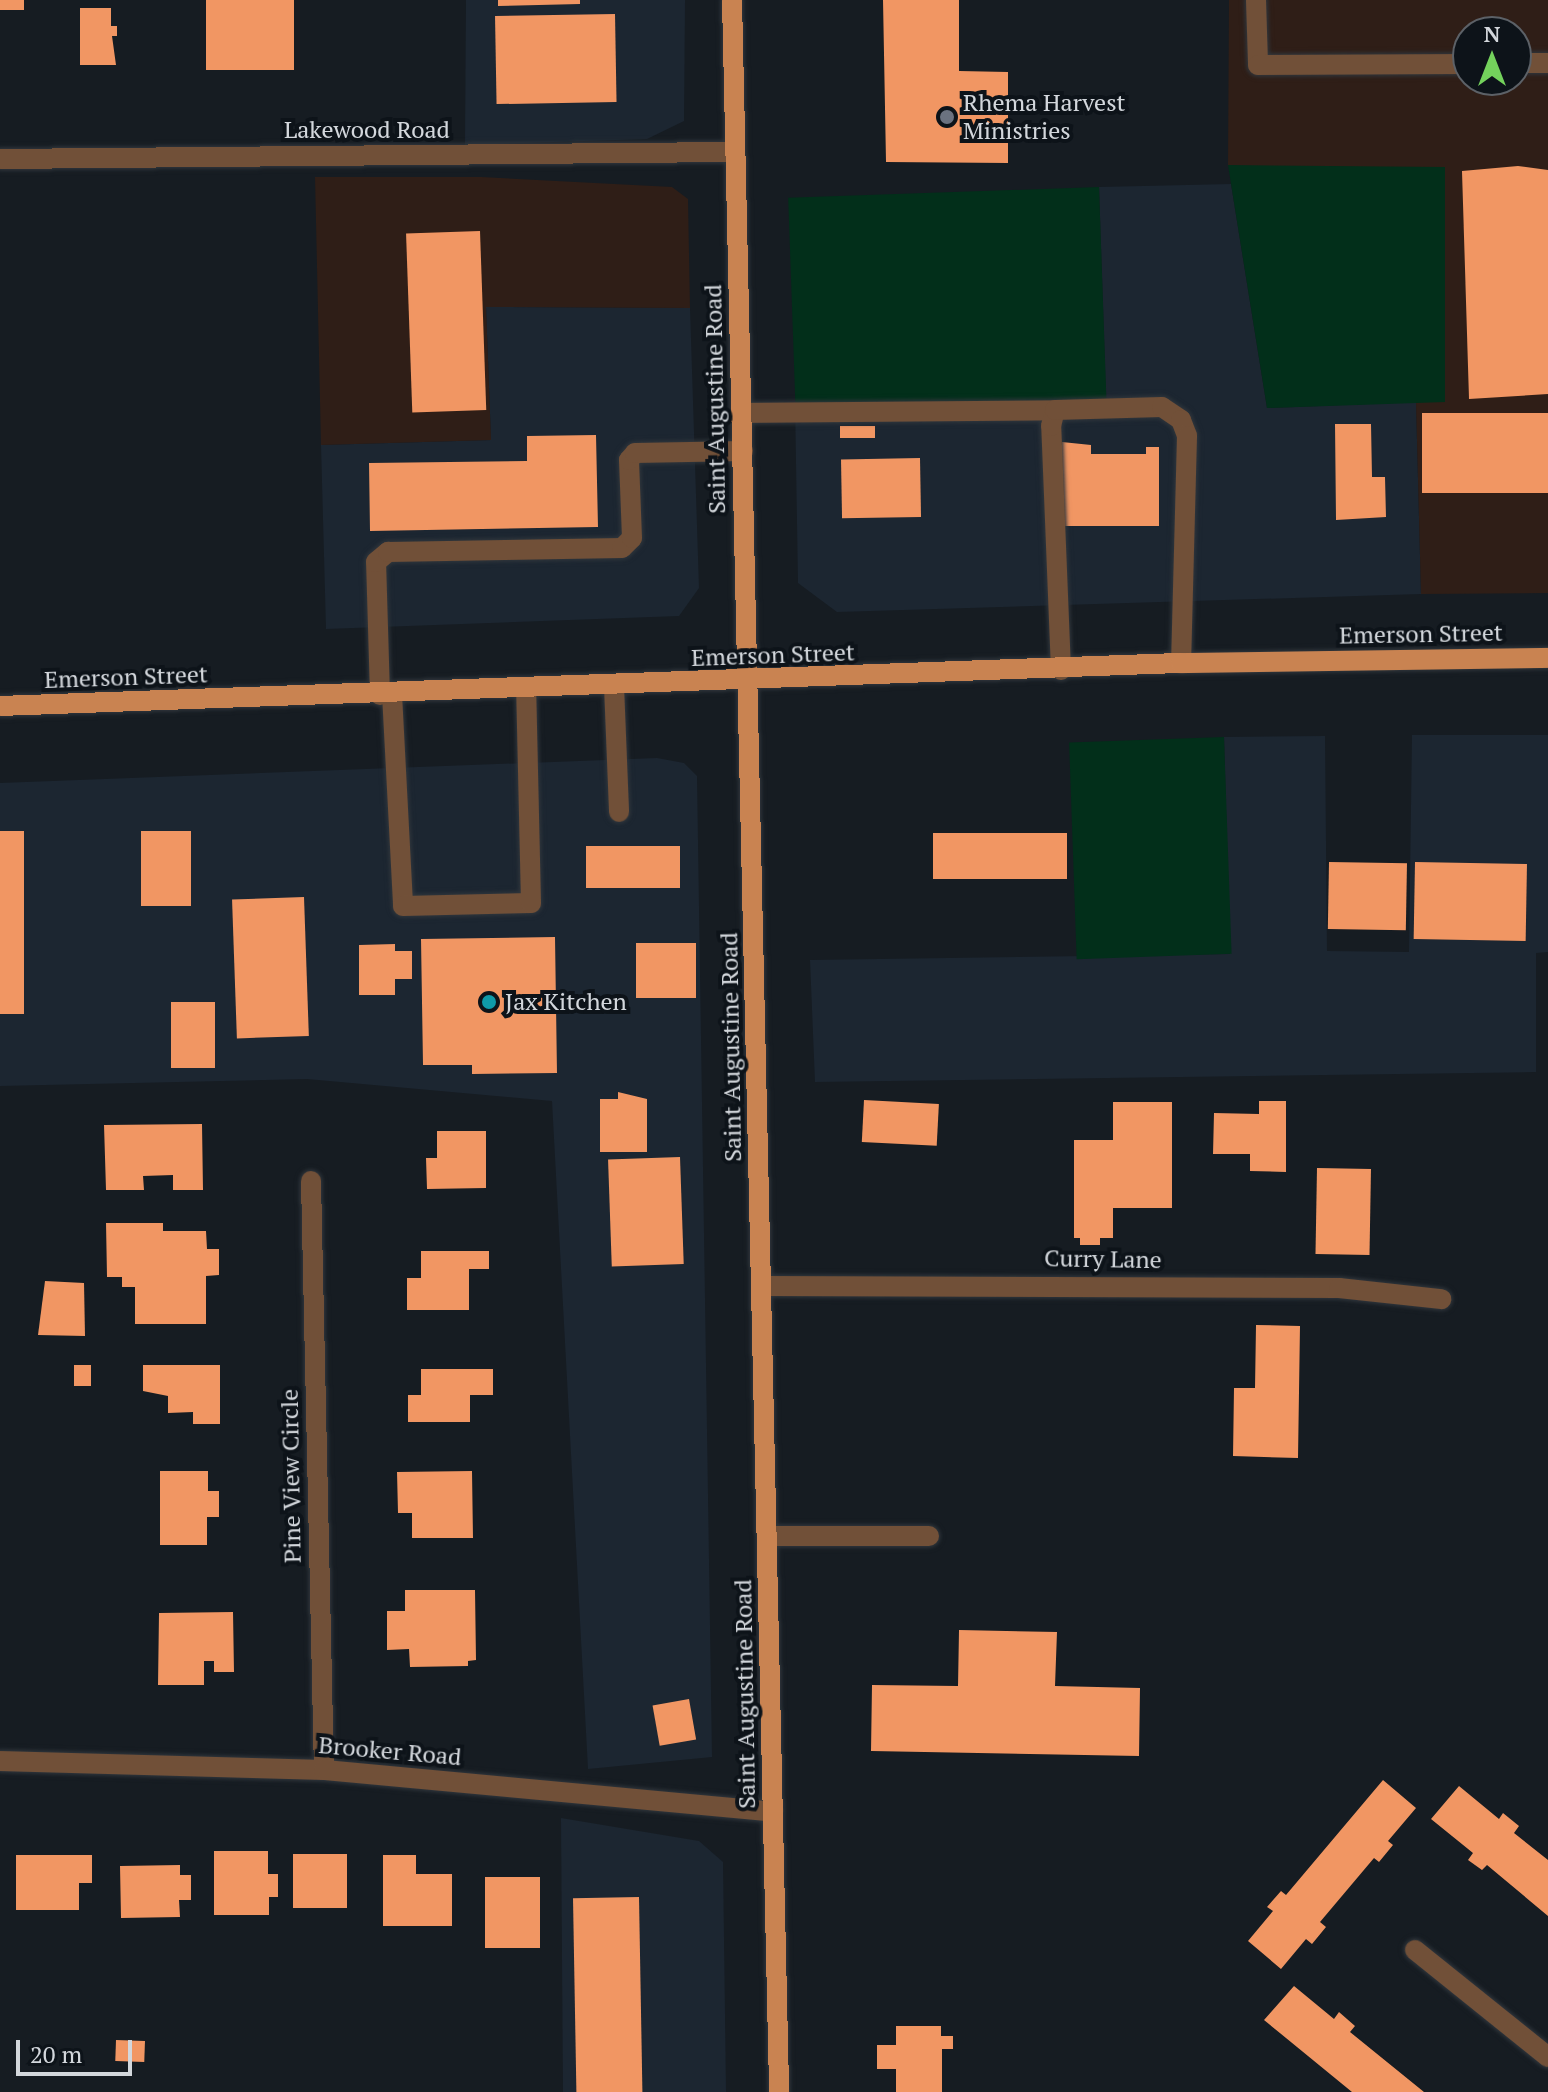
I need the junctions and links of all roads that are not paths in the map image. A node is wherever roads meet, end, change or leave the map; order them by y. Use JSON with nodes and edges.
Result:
{"nodes":[{"id":1,"x":732,"y":0,"type":"edge"},
{"id":2,"x":1256,"y":0,"type":"edge"},
{"id":3,"x":1452,"y":64,"type":"edge"},
{"id":4,"x":735,"y":152,"type":"junction"},
{"id":5,"x":0,"y":159,"type":"edge"},
{"id":6,"x":1055,"y":410,"type":"junction"},
{"id":7,"x":742,"y":413,"type":"junction"},
{"id":8,"x":743,"y":451,"type":"junction"},
{"id":9,"x":1548,"y":658,"type":"edge"},
{"id":10,"x":1181,"y":663,"type":"junction"},
{"id":11,"x":1061,"y":670,"type":"junction"},
{"id":12,"x":748,"y":681,"type":"junction"},
{"id":13,"x":614,"y":686,"type":"junction"},
{"id":14,"x":526,"y":689,"type":"junction"},
{"id":15,"x":386,"y":694,"type":"junction"},
{"id":16,"x":0,"y":706,"type":"edge"},
{"id":17,"x":619,"y":812,"type":"dead end"},
{"id":18,"x":311,"y":1181,"type":"dead end"},
{"id":19,"x":763,"y":1286,"type":"junction"},
{"id":20,"x":1441,"y":1299,"type":"dead end"},
{"id":21,"x":768,"y":1536,"type":"junction"},
{"id":22,"x":929,"y":1536,"type":"dead end"},
{"id":23,"x":0,"y":1761,"type":"edge"},
{"id":24,"x":324,"y":1770,"type":"junction"},
{"id":25,"x":773,"y":1812,"type":"junction"},
{"id":26,"x":1415,"y":1950,"type":"dead end"},
{"id":27,"x":1548,"y":2057,"type":"edge"},
{"id":28,"x":779,"y":2092,"type":"edge"}],
"edges":[{"from":1,"to":4,"type":"main road","name":"Saint Augustine Road"},
{"from":2,"to":3,"type":"street"},
{"from":4,"to":5,"type":"street","name":"Lakewood Road"},
{"from":4,"to":7,"type":"main road","name":"Saint Augustine Road"},
{"from":6,"to":7,"type":"street"},
{"from":6,"to":10,"type":"street"},
{"from":6,"to":11,"type":"street"},
{"from":7,"to":8,"type":"main road","name":"Saint Augustine Road"},
{"from":8,"to":12,"type":"main road","name":"Saint Augustine Road"},
{"from":8,"to":15,"type":"street"},
{"from":9,"to":10,"type":"main road","name":"Emerson Street"},
{"from":10,"to":11,"type":"main road","name":"Emerson Street"},
{"from":11,"to":12,"type":"main road","name":"Emerson Street"},
{"from":12,"to":13,"type":"main road","name":"Emerson Street"},
{"from":12,"to":19,"type":"main road","name":"Saint Augustine Road"},
{"from":13,"to":14,"type":"main road","name":"Emerson Street"},
{"from":13,"to":17,"type":"street"},
{"from":14,"to":15,"type":"main road","name":"Emerson Street"},
{"from":14,"to":15,"type":"street"},
{"from":15,"to":16,"type":"main road","name":"Emerson Street"},
{"from":18,"to":24,"type":"street","name":"Pine View Circle"},
{"from":19,"to":20,"type":"street","name":"Curry Lane"},
{"from":19,"to":21,"type":"main road","name":"Saint Augustine Road"},
{"from":21,"to":22,"type":"street"},
{"from":21,"to":25,"type":"main road","name":"Saint Augustine Road"},
{"from":23,"to":24,"type":"street","name":"Brooker Road"},
{"from":24,"to":25,"type":"street","name":"Brooker Road"},
{"from":25,"to":28,"type":"main road","name":"Saint Augustine Road"},
{"from":26,"to":27,"type":"street"}]}
